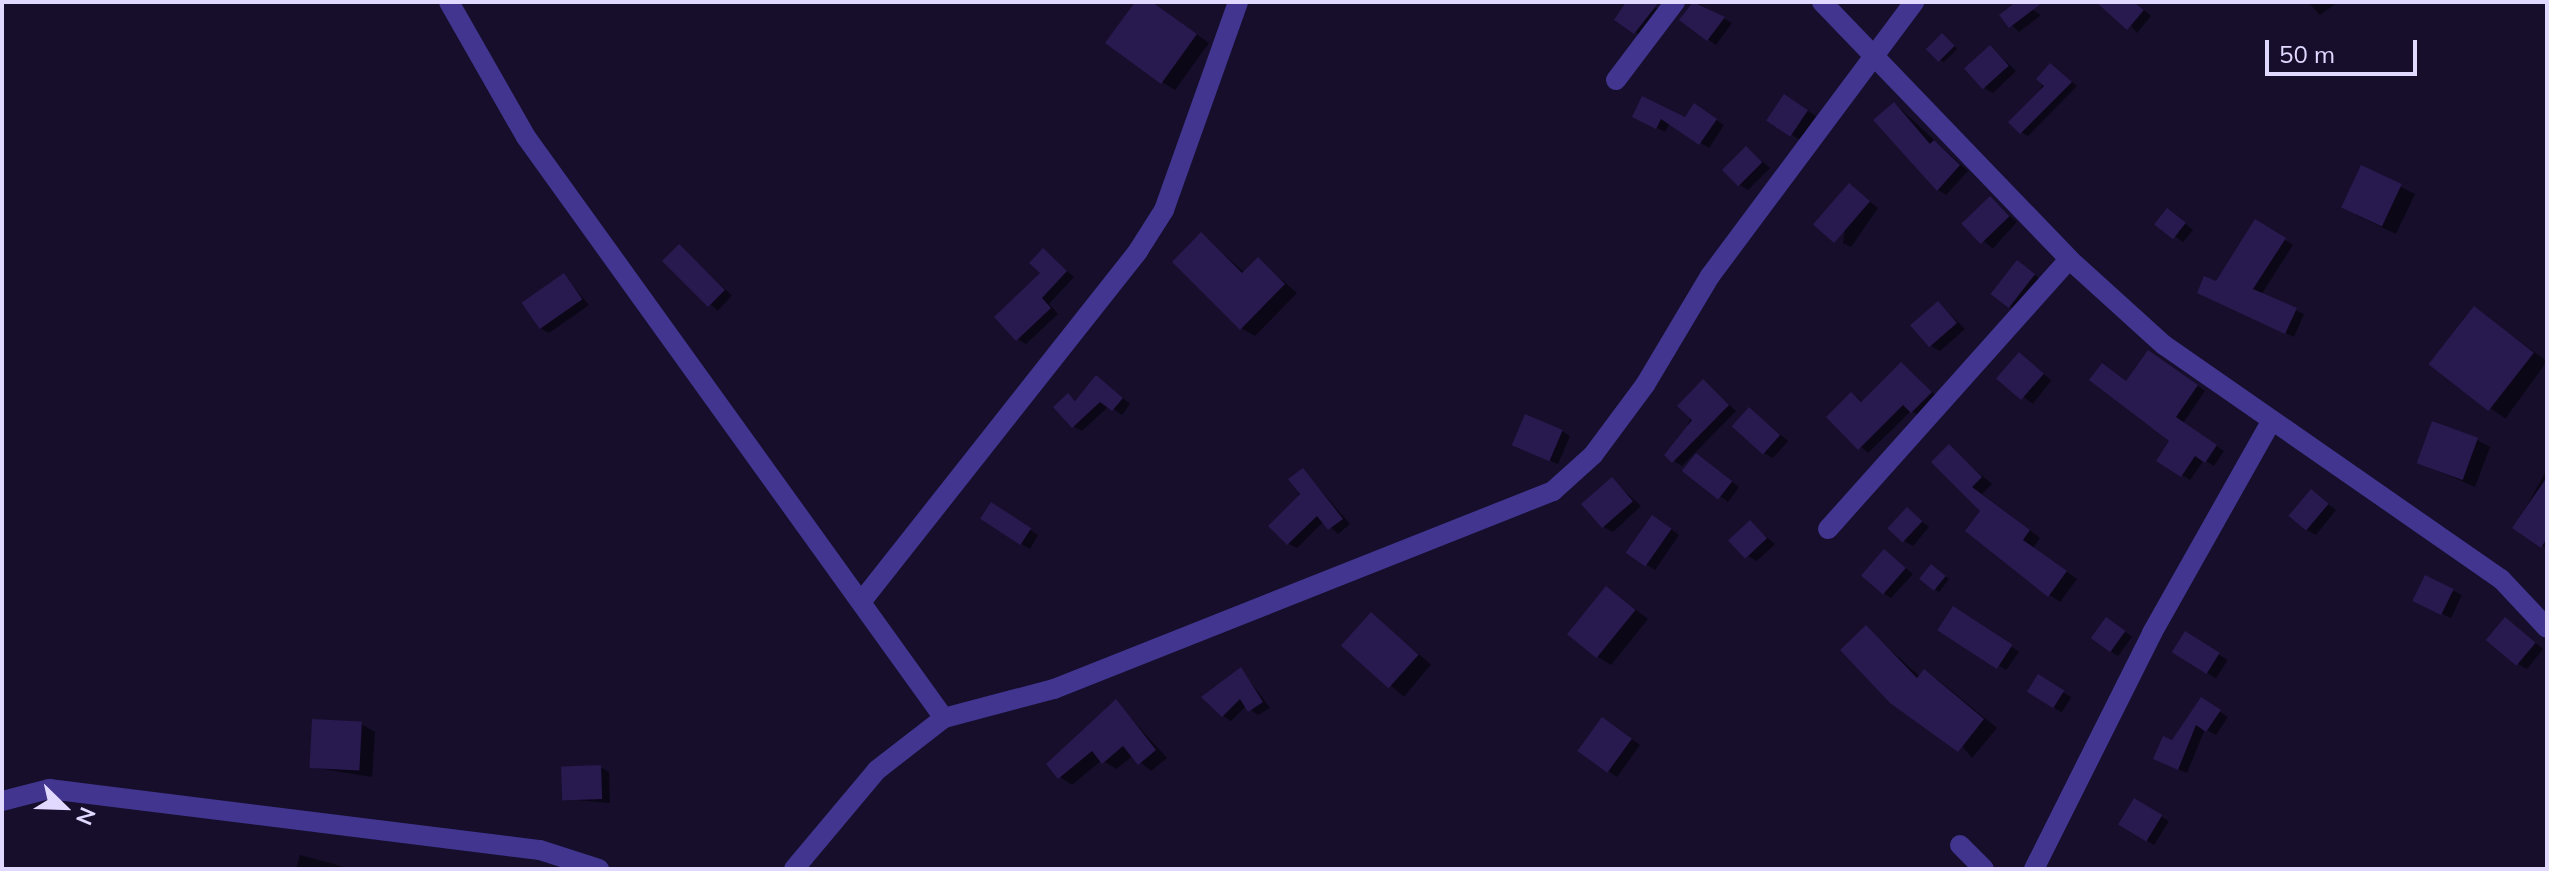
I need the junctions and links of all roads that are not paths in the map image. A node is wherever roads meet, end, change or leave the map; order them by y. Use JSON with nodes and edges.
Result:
{"nodes":[{"id":1,"x":449,"y":2,"type":"edge"},
{"id":2,"x":1238,"y":2,"type":"edge"},
{"id":3,"x":1675,"y":2,"type":"edge"},
{"id":4,"x":1822,"y":2,"type":"edge"},
{"id":5,"x":1914,"y":2,"type":"edge"},
{"id":6,"x":1876,"y":55,"type":"junction"},
{"id":7,"x":1616,"y":80,"type":"dead end"},
{"id":8,"x":2069,"y":259,"type":"junction"},
{"id":9,"x":2272,"y":420,"type":"junction"},
{"id":10,"x":1828,"y":529,"type":"dead end"},
{"id":11,"x":861,"y":602,"type":"junction"},
{"id":12,"x":2547,"y":628,"type":"edge"},
{"id":13,"x":944,"y":718,"type":"junction"},
{"id":14,"x":2,"y":801,"type":"edge"},
{"id":15,"x":1960,"y":845,"type":"dead end"},
{"id":16,"x":599,"y":869,"type":"edge"},
{"id":17,"x":794,"y":869,"type":"edge"},
{"id":18,"x":1984,"y":869,"type":"edge"},
{"id":19,"x":2034,"y":869,"type":"edge"}],
"edges":[{"from":1,"to":11,"type":"street"},
{"from":2,"to":11,"type":"street"},
{"from":3,"to":7,"type":"street"},
{"from":4,"to":6,"type":"street"},
{"from":5,"to":6,"type":"street"},
{"from":6,"to":8,"type":"street"},
{"from":6,"to":13,"type":"street"},
{"from":8,"to":9,"type":"street"},
{"from":8,"to":10,"type":"street"},
{"from":9,"to":12,"type":"street"},
{"from":9,"to":19,"type":"street"},
{"from":11,"to":13,"type":"street"},
{"from":13,"to":17,"type":"street"},
{"from":14,"to":16,"type":"street"},
{"from":15,"to":18,"type":"street"}]}
